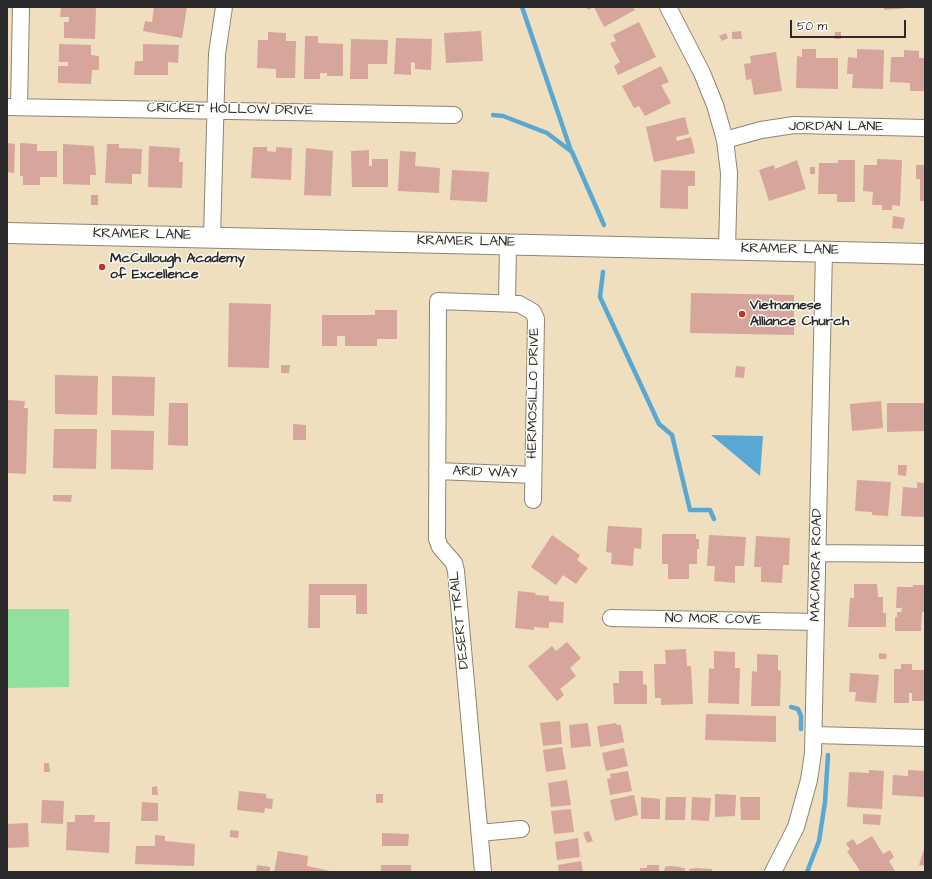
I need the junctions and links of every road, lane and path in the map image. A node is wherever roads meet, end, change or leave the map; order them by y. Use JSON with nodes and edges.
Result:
{"nodes":[{"id":1,"x":21,"y":7,"type":"edge"},
{"id":2,"x":224,"y":7,"type":"edge"},
{"id":3,"x":668,"y":7,"type":"edge"},
{"id":4,"x":13,"y":107,"type":"edge"},
{"id":5,"x":216,"y":110,"type":"junction"},
{"id":6,"x":454,"y":115,"type":"dead end"},
{"id":7,"x":925,"y":128,"type":"edge"},
{"id":8,"x":725,"y":140,"type":"junction"},
{"id":9,"x":7,"y":233,"type":"edge"},
{"id":10,"x":212,"y":237,"type":"junction"},
{"id":11,"x":508,"y":243,"type":"junction"},
{"id":12,"x":726,"y":249,"type":"junction"},
{"id":13,"x":824,"y":251,"type":"junction"},
{"id":14,"x":925,"y":254,"type":"edge"},
{"id":15,"x":438,"y":301,"type":"joint"},
{"id":16,"x":507,"y":304,"type":"junction"},
{"id":17,"x":437,"y":472,"type":"junction"},
{"id":18,"x":532,"y":475,"type":"junction"},
{"id":19,"x":533,"y":500,"type":"dead end"},
{"id":20,"x":818,"y":553,"type":"junction"},
{"id":21,"x":925,"y":554,"type":"edge"},
{"id":22,"x":610,"y":618,"type":"dead end"},
{"id":23,"x":816,"y":622,"type":"junction"},
{"id":24,"x":814,"y":735,"type":"junction"},
{"id":25,"x":925,"y":738,"type":"edge"},
{"id":26,"x":521,"y":829,"type":"dead end"},
{"id":27,"x":480,"y":833,"type":"junction"},
{"id":28,"x":483,"y":872,"type":"edge"},
{"id":29,"x":773,"y":872,"type":"edge"}],
"edges":[{"from":1,"to":4,"type":"street"},
{"from":2,"to":5,"type":"street"},
{"from":3,"to":8,"type":"street"},
{"from":4,"to":5,"type":"street","name":"CRICKET HOLLOW DRIVE"},
{"from":5,"to":6,"type":"street","name":"CRICKET HOLLOW DRIVE"},
{"from":5,"to":10,"type":"street"},
{"from":7,"to":8,"type":"street","name":"JORDAN LANE"},
{"from":8,"to":12,"type":"street"},
{"from":9,"to":10,"type":"street","name":"KRAMER LANE"},
{"from":10,"to":11,"type":"street","name":"KRAMER LANE"},
{"from":11,"to":12,"type":"street","name":"KRAMER LANE"},
{"from":11,"to":16,"type":"street"},
{"from":12,"to":13,"type":"street","name":"KRAMER LANE"},
{"from":13,"to":14,"type":"street","name":"KRAMER LANE"},
{"from":13,"to":20,"type":"street","name":"MACMORA ROAD"},
{"from":15,"to":16,"type":"street","name":"HERMOSILLO DRIVE"},
{"from":15,"to":17,"type":"street","name":"DESERT TRAIL"},
{"from":16,"to":18,"type":"street","name":"HERMOSILLO DRIVE"},
{"from":17,"to":18,"type":"street","name":"ARID WAY"},
{"from":17,"to":27,"type":"street","name":"DESERT TRAIL"},
{"from":18,"to":19,"type":"street","name":"HERMOSILLO DRIVE"},
{"from":20,"to":21,"type":"street"},
{"from":20,"to":23,"type":"street","name":"MACMORA ROAD"},
{"from":22,"to":23,"type":"street","name":"NO MOR COVE"},
{"from":23,"to":24,"type":"street","name":"MACMORA ROAD"},
{"from":24,"to":25,"type":"street"},
{"from":24,"to":29,"type":"street","name":"MACMORA ROAD"},
{"from":26,"to":27,"type":"street"},
{"from":27,"to":28,"type":"street","name":"DESERT TRAIL"}]}
